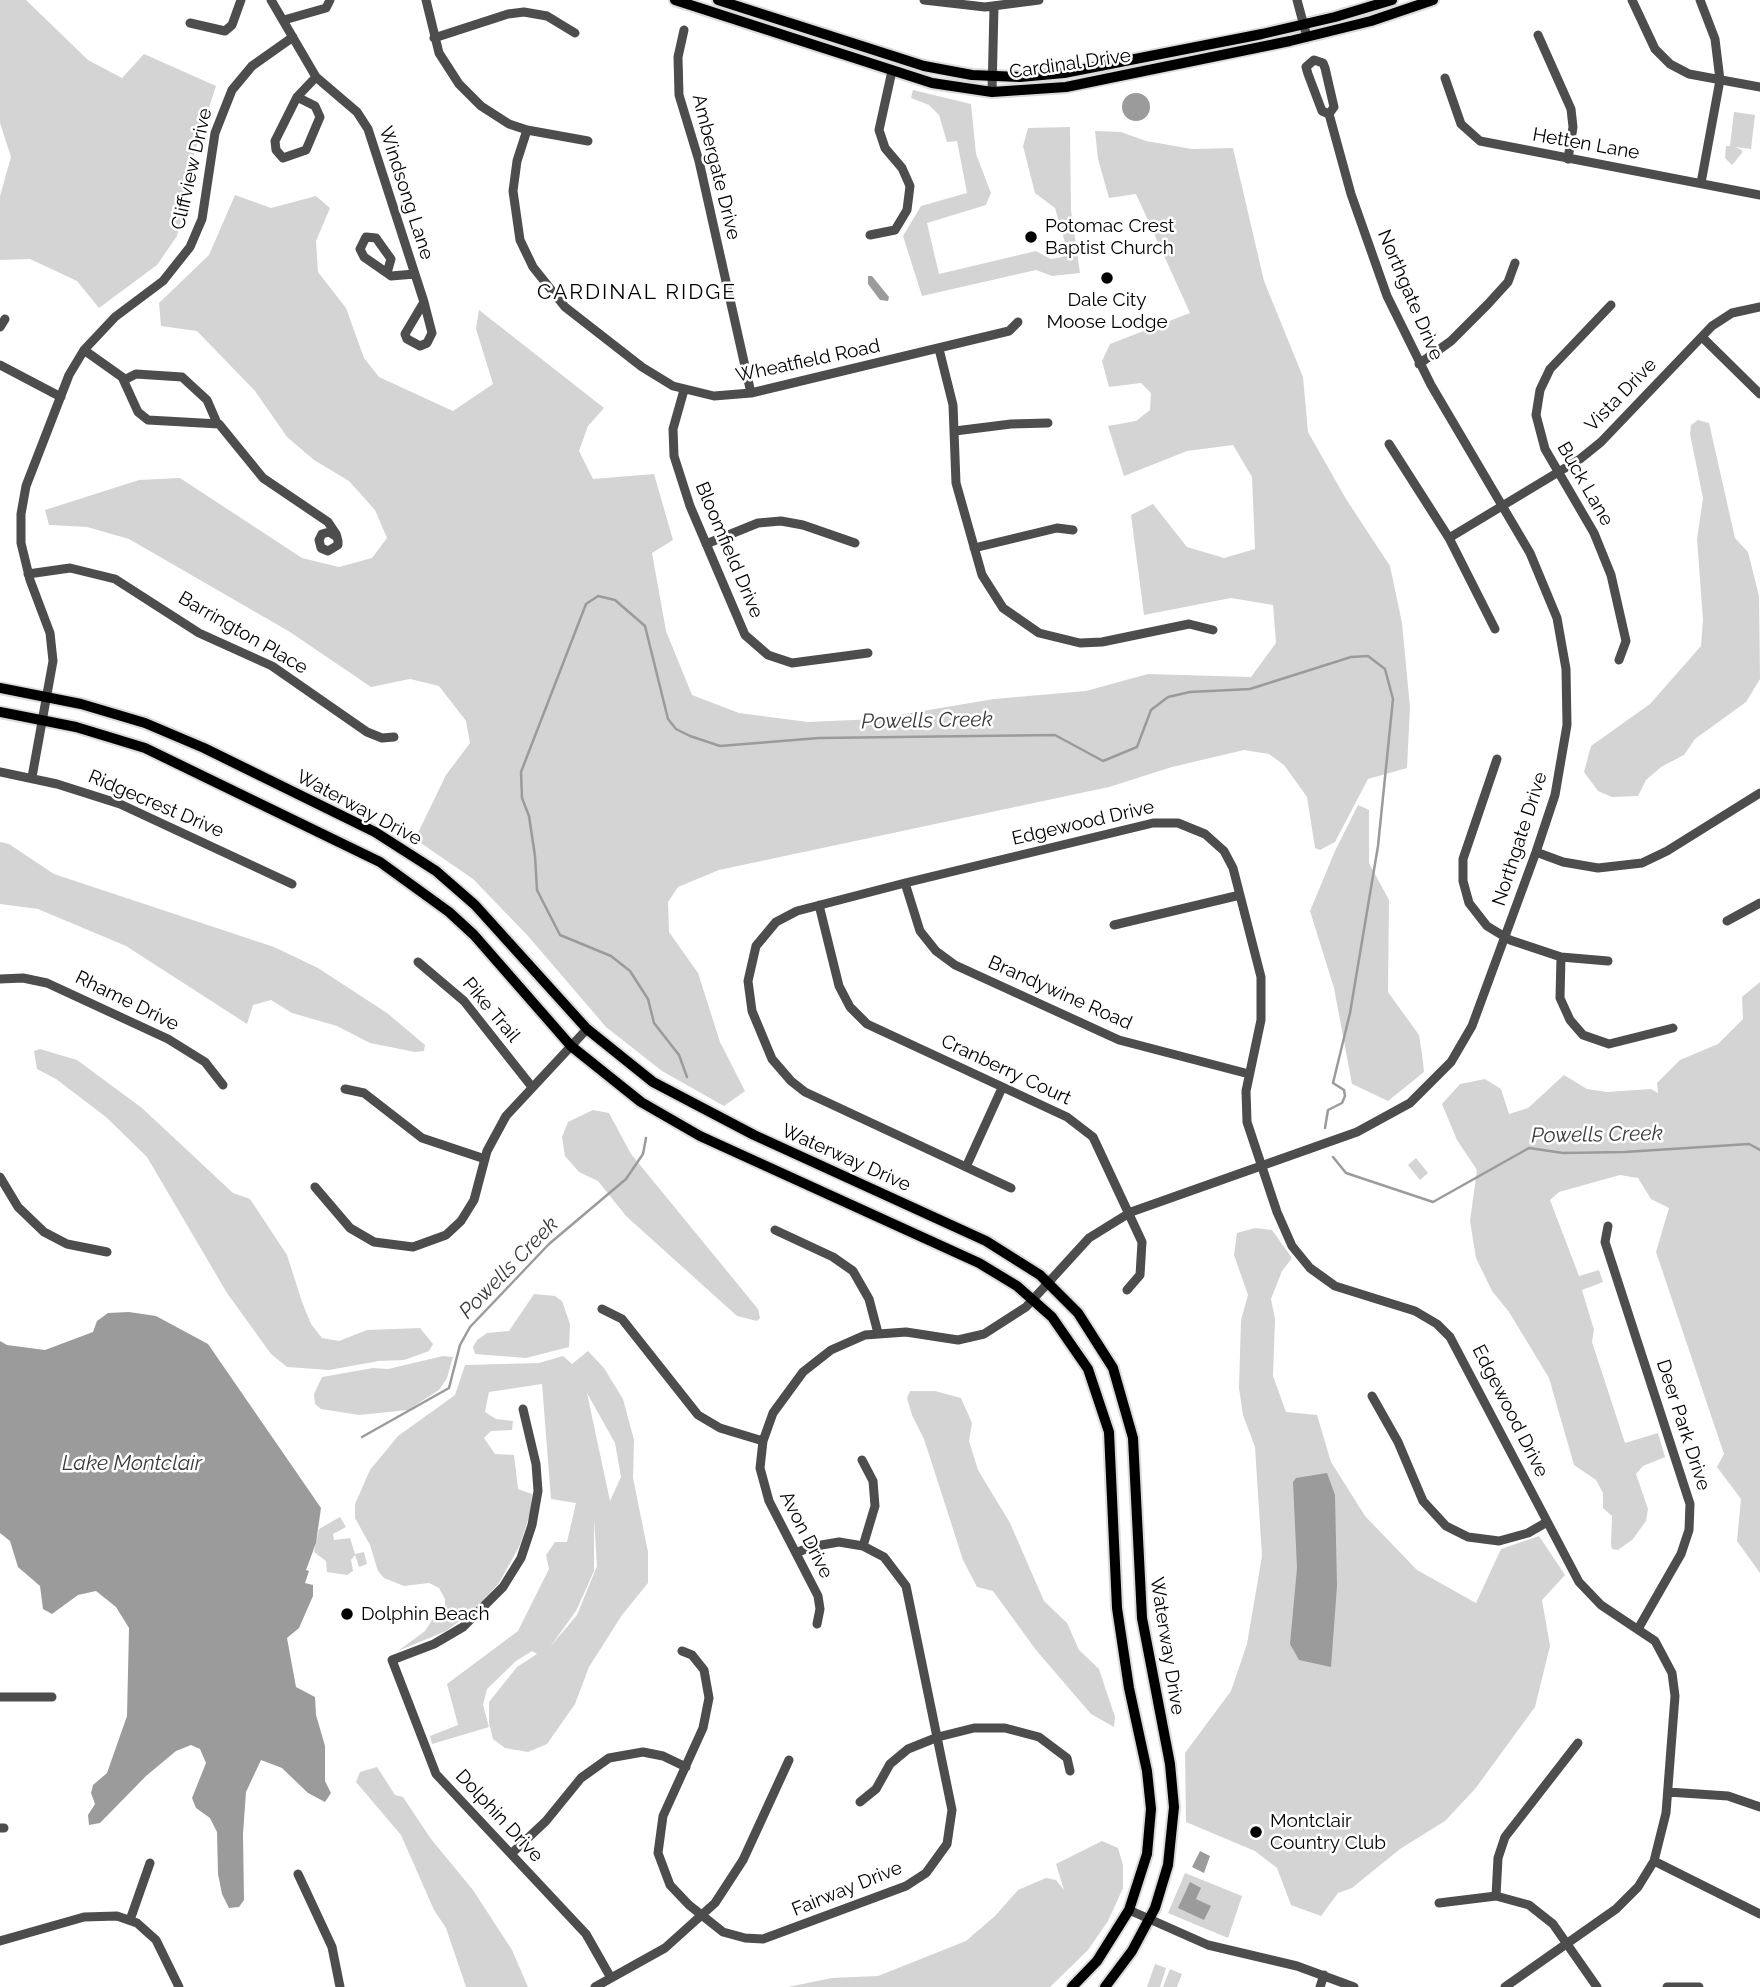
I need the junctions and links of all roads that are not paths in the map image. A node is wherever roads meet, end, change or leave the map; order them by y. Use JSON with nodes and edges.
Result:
{"nodes":[{"id":1,"x":241,"y":0,"type":"edge"},
{"id":2,"x":271,"y":0,"type":"edge"},
{"id":3,"x":330,"y":0,"type":"edge"},
{"id":4,"x":426,"y":0,"type":"edge"},
{"id":5,"x":675,"y":0,"type":"edge"},
{"id":6,"x":718,"y":0,"type":"edge"},
{"id":7,"x":924,"y":0,"type":"edge"},
{"id":8,"x":1039,"y":0,"type":"edge"},
{"id":9,"x":1297,"y":0,"type":"edge"},
{"id":10,"x":1392,"y":0,"type":"edge"},
{"id":11,"x":1433,"y":0,"type":"edge"},
{"id":12,"x":1632,"y":0,"type":"edge"},
{"id":13,"x":1700,"y":0,"type":"edge"},
{"id":14,"x":994,"y":7,"type":"junction"},
{"id":15,"x":284,"y":20,"type":"junction"},
{"id":16,"x":190,"y":23,"type":"dead end"},
{"id":17,"x":1304,"y":25,"type":"junction"},
{"id":18,"x":684,"y":30,"type":"dead end"},
{"id":19,"x":575,"y":33,"type":"dead end"},
{"id":20,"x":1538,"y":35,"type":"dead end"},
{"id":21,"x":293,"y":37,"type":"junction"},
{"id":22,"x":1307,"y":37,"type":"junction"},
{"id":23,"x":434,"y":38,"type":"junction"},
{"id":24,"x":892,"y":71,"type":"junction"},
{"id":25,"x":316,"y":77,"type":"junction"},
{"id":26,"x":993,"y":77,"type":"junction"},
{"id":27,"x":1445,"y":78,"type":"dead end"},
{"id":28,"x":1720,"y":80,"type":"junction"},
{"id":29,"x":1760,"y":87,"type":"edge"},
{"id":30,"x":992,"y":92,"type":"junction"},
{"id":31,"x":297,"y":97,"type":"junction"},
{"id":32,"x":1329,"y":114,"type":"junction"},
{"id":33,"x":527,"y":130,"type":"junction"},
{"id":34,"x":588,"y":141,"type":"dead end"},
{"id":35,"x":1568,"y":159,"type":"junction"},
{"id":36,"x":1701,"y":183,"type":"junction"},
{"id":37,"x":1760,"y":195,"type":"edge"},
{"id":38,"x":870,"y":235,"type":"dead end"},
{"id":39,"x":1515,"y":263,"type":"dead end"},
{"id":40,"x":387,"y":273,"type":"dead end"},
{"id":41,"x":415,"y":275,"type":"junction"},
{"id":42,"x":424,"y":302,"type":"dead end"},
{"id":43,"x":1611,"y":305,"type":"dead end"},
{"id":44,"x":1760,"y":307,"type":"edge"},
{"id":45,"x":1018,"y":321,"type":"dead end"},
{"id":46,"x":1702,"y":337,"type":"junction"},
{"id":47,"x":939,"y":349,"type":"junction"},
{"id":48,"x":84,"y":350,"type":"junction"},
{"id":49,"x":1419,"y":364,"type":"junction"},
{"id":50,"x":0,"y":365,"type":"edge"},
{"id":51,"x":124,"y":380,"type":"junction"},
{"id":52,"x":684,"y":390,"type":"junction"},
{"id":53,"x":751,"y":393,"type":"junction"},
{"id":54,"x":1760,"y":394,"type":"edge"},
{"id":55,"x":61,"y":397,"type":"junction"},
{"id":56,"x":217,"y":423,"type":"junction"},
{"id":57,"x":1048,"y":424,"type":"dead end"},
{"id":58,"x":955,"y":431,"type":"junction"},
{"id":59,"x":1389,"y":444,"type":"dead end"},
{"id":60,"x":1559,"y":473,"type":"junction"},
{"id":61,"x":1503,"y":506,"type":"junction"},
{"id":62,"x":1073,"y":530,"type":"dead end"},
{"id":63,"x":337,"y":537,"type":"dead end"},
{"id":64,"x":1449,"y":538,"type":"junction"},
{"id":65,"x":855,"y":543,"type":"dead end"},
{"id":66,"x":706,"y":544,"type":"junction"},
{"id":67,"x":974,"y":548,"type":"junction"},
{"id":68,"x":28,"y":574,"type":"junction"},
{"id":69,"x":1495,"y":629,"type":"dead end"},
{"id":70,"x":1213,"y":630,"type":"dead end"},
{"id":71,"x":868,"y":653,"type":"dead end"},
{"id":72,"x":1619,"y":660,"type":"dead end"},
{"id":73,"x":0,"y":688,"type":"edge"},
{"id":74,"x":48,"y":697,"type":"junction"},
{"id":75,"x":0,"y":712,"type":"edge"},
{"id":76,"x":44,"y":720,"type":"junction"},
{"id":77,"x":394,"y":737,"type":"dead end"},
{"id":78,"x":1497,"y":759,"type":"dead end"},
{"id":79,"x":0,"y":772,"type":"edge"},
{"id":80,"x":33,"y":777,"type":"junction"},
{"id":81,"x":1760,"y":793,"type":"edge"},
{"id":82,"x":1536,"y":852,"type":"junction"},
{"id":83,"x":905,"y":883,"type":"junction"},
{"id":84,"x":292,"y":884,"type":"dead end"},
{"id":85,"x":1240,"y":895,"type":"junction"},
{"id":86,"x":1760,"y":903,"type":"edge"},
{"id":87,"x":819,"y":905,"type":"junction"},
{"id":88,"x":1727,"y":921,"type":"dead end"},
{"id":89,"x":1114,"y":925,"type":"dead end"},
{"id":90,"x":1505,"y":938,"type":"junction"},
{"id":91,"x":1561,"y":957,"type":"junction"},
{"id":92,"x":1608,"y":961,"type":"dead end"},
{"id":93,"x":418,"y":962,"type":"dead end"},
{"id":94,"x":0,"y":979,"type":"edge"},
{"id":95,"x":1673,"y":1028,"type":"dead end"},
{"id":96,"x":587,"y":1029,"type":"junction"},
{"id":97,"x":571,"y":1046,"type":"junction"},
{"id":98,"x":1249,"y":1074,"type":"junction"},
{"id":99,"x":223,"y":1085,"type":"dead end"},
{"id":100,"x":532,"y":1087,"type":"junction"},
{"id":101,"x":1002,"y":1088,"type":"junction"},
{"id":102,"x":345,"y":1089,"type":"dead end"},
{"id":103,"x":485,"y":1158,"type":"junction"},
{"id":104,"x":1260,"y":1165,"type":"junction"},
{"id":105,"x":966,"y":1167,"type":"junction"},
{"id":106,"x":0,"y":1177,"type":"edge"},
{"id":107,"x":315,"y":1187,"type":"dead end"},
{"id":108,"x":1011,"y":1188,"type":"dead end"},
{"id":109,"x":1131,"y":1212,"type":"junction"},
{"id":110,"x":1608,"y":1226,"type":"dead end"},
{"id":111,"x":775,"y":1230,"type":"dead end"},
{"id":112,"x":107,"y":1252,"type":"dead end"},
{"id":113,"x":1048,"y":1282,"type":"junction"},
{"id":114,"x":1127,"y":1290,"type":"dead end"},
{"id":115,"x":1033,"y":1298,"type":"junction"},
{"id":116,"x":602,"y":1309,"type":"dead end"},
{"id":117,"x":878,"y":1333,"type":"junction"},
{"id":118,"x":1372,"y":1396,"type":"dead end"},
{"id":119,"x":523,"y":1409,"type":"dead end"},
{"id":120,"x":763,"y":1441,"type":"junction"},
{"id":121,"x":862,"y":1460,"type":"dead end"},
{"id":122,"x":1137,"y":1492,"type":"junction"},
{"id":123,"x":1113,"y":1493,"type":"junction"},
{"id":124,"x":1547,"y":1522,"type":"junction"},
{"id":125,"x":863,"y":1546,"type":"junction"},
{"id":126,"x":796,"y":1553,"type":"junction"},
{"id":127,"x":817,"y":1624,"type":"dead end"},
{"id":128,"x":1638,"y":1629,"type":"junction"},
{"id":129,"x":682,"y":1651,"type":"dead end"},
{"id":130,"x":0,"y":1697,"type":"edge"},
{"id":131,"x":52,"y":1697,"type":"dead end"},
{"id":132,"x":938,"y":1737,"type":"junction"},
{"id":133,"x":1578,"y":1743,"type":"dead end"},
{"id":134,"x":789,"y":1760,"type":"dead end"},
{"id":135,"x":685,"y":1768,"type":"junction"},
{"id":136,"x":1070,"y":1771,"type":"dead end"},
{"id":137,"x":1668,"y":1793,"type":"junction"},
{"id":138,"x":860,"y":1802,"type":"dead end"},
{"id":139,"x":1760,"y":1806,"type":"edge"},
{"id":140,"x":511,"y":1854,"type":"junction"},
{"id":141,"x":1654,"y":1861,"type":"junction"},
{"id":142,"x":150,"y":1863,"type":"dead end"},
{"id":143,"x":298,"y":1874,"type":"dead end"},
{"id":144,"x":1496,"y":1896,"type":"junction"},
{"id":145,"x":1439,"y":1903,"type":"dead end"},
{"id":146,"x":1129,"y":1910,"type":"junction"},
{"id":147,"x":1760,"y":1914,"type":"edge"},
{"id":148,"x":702,"y":1917,"type":"junction"},
{"id":149,"x":1150,"y":1919,"type":"junction"},
{"id":150,"x":130,"y":1920,"type":"junction"},
{"id":151,"x":0,"y":1941,"type":"edge"},
{"id":152,"x":1566,"y":1943,"type":"junction"},
{"id":153,"x":1324,"y":1975,"type":"junction"},
{"id":154,"x":611,"y":1978,"type":"junction"},
{"id":155,"x":179,"y":1987,"type":"edge"},
{"id":156,"x":340,"y":1987,"type":"edge"},
{"id":157,"x":595,"y":1987,"type":"edge"},
{"id":158,"x":1072,"y":1987,"type":"edge"},
{"id":159,"x":1105,"y":1987,"type":"edge"},
{"id":160,"x":1320,"y":1987,"type":"edge"},
{"id":161,"x":1354,"y":1987,"type":"edge"},
{"id":162,"x":1505,"y":1987,"type":"edge"},
{"id":163,"x":1597,"y":1987,"type":"edge"},
{"id":164,"x":1667,"y":1987,"type":"edge"},
{"id":165,"x":1699,"y":1987,"type":"edge"}],
"edges":[{"from":1,"to":16,"type":"street"},
{"from":2,"to":15,"type":"street","name":"Windsong Lane"},
{"from":3,"to":15,"type":"street"},
{"from":4,"to":23,"type":"street"},
{"from":5,"to":24,"type":"main road","name":"Cardinal Drive"},
{"from":6,"to":26,"type":"main road","name":"Cardinal Drive"},
{"from":7,"to":14,"type":"street"},
{"from":8,"to":14,"type":"street"},
{"from":9,"to":17,"type":"street"},
{"from":10,"to":17,"type":"main road","name":"Cardinal Drive"},
{"from":11,"to":22,"type":"main road","name":"Cardinal Drive"},
{"from":12,"to":28,"type":"street"},
{"from":13,"to":28,"type":"street"},
{"from":14,"to":26,"type":"street"},
{"from":15,"to":21,"type":"street","name":"Windsong Lane"},
{"from":17,"to":22,"type":"street"},
{"from":17,"to":26,"type":"main road","name":"Cardinal Drive"},
{"from":18,"to":53,"type":"street","name":"Ambergate Drive"},
{"from":19,"to":23,"type":"street"},
{"from":20,"to":35,"type":"street"},
{"from":21,"to":25,"type":"street","name":"Windsong Lane"},
{"from":21,"to":48,"type":"street","name":"Cliffview Drive"},
{"from":22,"to":30,"type":"main road","name":"Cardinal Drive"},
{"from":23,"to":33,"type":"street"},
{"from":24,"to":30,"type":"main road","name":"Cardinal Drive"},
{"from":24,"to":38,"type":"street"},
{"from":25,"to":31,"type":"street"},
{"from":25,"to":41,"type":"street","name":"Windsong Lane"},
{"from":26,"to":30,"type":"street"},
{"from":27,"to":35,"type":"street","name":"Hetten Lane"},
{"from":28,"to":29,"type":"street"},
{"from":28,"to":36,"type":"street"},
{"from":31,"to":31,"type":"street"},
{"from":32,"to":32,"type":"street","name":"Northgate Drive"},
{"from":32,"to":49,"type":"street","name":"Northgate Drive"},
{"from":33,"to":34,"type":"street"},
{"from":33,"to":52,"type":"street","name":"Wheatfield Road"},
{"from":35,"to":36,"type":"street","name":"Hetten Lane"},
{"from":36,"to":37,"type":"street","name":"Hetten Lane"},
{"from":39,"to":49,"type":"street"},
{"from":40,"to":41,"type":"street"},
{"from":41,"to":42,"type":"street","name":"Windsong Lane"},
{"from":43,"to":60,"type":"street","name":"Buck Lane"},
{"from":44,"to":46,"type":"street","name":"Vista Drive"},
{"from":45,"to":47,"type":"street","name":"Wheatfield Road"},
{"from":46,"to":54,"type":"street"},
{"from":46,"to":60,"type":"street","name":"Vista Drive"},
{"from":47,"to":53,"type":"street","name":"Wheatfield Road"},
{"from":47,"to":58,"type":"street"},
{"from":48,"to":51,"type":"street"},
{"from":48,"to":55,"type":"street","name":"Cliffview Drive"},
{"from":49,"to":61,"type":"street","name":"Northgate Drive"},
{"from":50,"to":55,"type":"street"},
{"from":51,"to":56,"type":"street"},
{"from":51,"to":56,"type":"street"},
{"from":52,"to":53,"type":"street","name":"Wheatfield Road"},
{"from":52,"to":66,"type":"street","name":"Bloomfield Drive"},
{"from":55,"to":68,"type":"street","name":"Cliffview Drive"},
{"from":56,"to":63,"type":"street"},
{"from":57,"to":58,"type":"street"},
{"from":58,"to":67,"type":"street"},
{"from":59,"to":64,"type":"street"},
{"from":60,"to":61,"type":"street","name":"Vista Drive"},
{"from":60,"to":72,"type":"street","name":"Buck Lane"},
{"from":61,"to":64,"type":"street","name":"Vista Drive"},
{"from":61,"to":82,"type":"street","name":"Northgate Drive"},
{"from":62,"to":67,"type":"street"},
{"from":64,"to":69,"type":"street"},
{"from":65,"to":66,"type":"street"},
{"from":66,"to":71,"type":"street","name":"Bloomfield Drive"},
{"from":67,"to":70,"type":"street"},
{"from":68,"to":74,"type":"street","name":"Cliffview Drive"},
{"from":68,"to":77,"type":"street","name":"Barrington Place"},
{"from":73,"to":74,"type":"main road","name":"Waterway Drive"},
{"from":74,"to":76,"type":"street","name":"Cliffview Drive"},
{"from":74,"to":96,"type":"main road","name":"Waterway Drive"},
{"from":75,"to":76,"type":"main road","name":"Waterway Drive"},
{"from":76,"to":80,"type":"street","name":"Cliffview Drive"},
{"from":76,"to":97,"type":"main road","name":"Waterway Drive"},
{"from":78,"to":90,"type":"street"},
{"from":79,"to":80,"type":"street","name":"Ridgecrest Drive"},
{"from":80,"to":84,"type":"street","name":"Ridgecrest Drive"},
{"from":81,"to":82,"type":"street"},
{"from":82,"to":90,"type":"street","name":"Northgate Drive"},
{"from":83,"to":85,"type":"street","name":"Edgewood Drive"},
{"from":83,"to":87,"type":"street","name":"Edgewood Drive"},
{"from":83,"to":98,"type":"street","name":"Brandywine Road"},
{"from":85,"to":89,"type":"street"},
{"from":85,"to":98,"type":"street","name":"Edgewood Drive"},
{"from":86,"to":88,"type":"street"},
{"from":87,"to":101,"type":"street","name":"Cranberry Court"},
{"from":87,"to":105,"type":"street","name":"Edgewood Drive"},
{"from":90,"to":91,"type":"street"},
{"from":90,"to":104,"type":"street","name":"Northgate Drive"},
{"from":91,"to":92,"type":"street"},
{"from":91,"to":95,"type":"street"},
{"from":93,"to":100,"type":"street","name":"Pike Trail"},
{"from":94,"to":99,"type":"street","name":"Rhame Drive"},
{"from":96,"to":97,"type":"street"},
{"from":96,"to":113,"type":"main road","name":"Waterway Drive"},
{"from":97,"to":100,"type":"street"},
{"from":97,"to":115,"type":"main road","name":"Waterway Drive"},
{"from":98,"to":104,"type":"street","name":"Edgewood Drive"},
{"from":100,"to":103,"type":"street"},
{"from":101,"to":105,"type":"street"},
{"from":101,"to":109,"type":"street","name":"Cranberry Court"},
{"from":102,"to":103,"type":"street"},
{"from":103,"to":107,"type":"street"},
{"from":104,"to":109,"type":"street","name":"Northgate Drive"},
{"from":104,"to":124,"type":"street","name":"Edgewood Drive"},
{"from":105,"to":108,"type":"street","name":"Edgewood Drive"},
{"from":106,"to":112,"type":"street"},
{"from":109,"to":113,"type":"street","name":"Northgate Drive"},
{"from":109,"to":114,"type":"street","name":"Cranberry Court"},
{"from":110,"to":128,"type":"street","name":"Deer Park Drive"},
{"from":111,"to":117,"type":"street"},
{"from":113,"to":115,"type":"street","name":"Avon Drive"},
{"from":113,"to":122,"type":"main road","name":"Waterway Drive"},
{"from":115,"to":117,"type":"street","name":"Avon Drive"},
{"from":115,"to":123,"type":"main road","name":"Waterway Drive"},
{"from":116,"to":120,"type":"street"},
{"from":117,"to":120,"type":"street","name":"Avon Drive"},
{"from":118,"to":124,"type":"street"},
{"from":119,"to":140,"type":"street","name":"Dolphin Drive"},
{"from":120,"to":126,"type":"street","name":"Avon Drive"},
{"from":121,"to":125,"type":"street"},
{"from":122,"to":123,"type":"main road"},
{"from":122,"to":149,"type":"main road","name":"Waterway Drive"},
{"from":123,"to":146,"type":"main road","name":"Waterway Drive"},
{"from":124,"to":128,"type":"street","name":"Edgewood Drive"},
{"from":125,"to":126,"type":"street"},
{"from":125,"to":132,"type":"street","name":"Fairway Drive"},
{"from":126,"to":127,"type":"street","name":"Avon Drive"},
{"from":128,"to":137,"type":"street","name":"Edgewood Drive"},
{"from":129,"to":135,"type":"street","name":"Fairway Drive"},
{"from":130,"to":131,"type":"street"},
{"from":132,"to":136,"type":"street"},
{"from":132,"to":138,"type":"street"},
{"from":132,"to":148,"type":"street","name":"Fairway Drive"},
{"from":133,"to":144,"type":"street"},
{"from":134,"to":148,"type":"street"},
{"from":135,"to":140,"type":"street"},
{"from":135,"to":148,"type":"street","name":"Fairway Drive"},
{"from":137,"to":139,"type":"street"},
{"from":137,"to":141,"type":"street","name":"Edgewood Drive"},
{"from":140,"to":154,"type":"street","name":"Dolphin Drive"},
{"from":141,"to":147,"type":"street"},
{"from":141,"to":152,"type":"street","name":"Edgewood Drive"},
{"from":142,"to":150,"type":"street"},
{"from":143,"to":156,"type":"street"},
{"from":144,"to":145,"type":"street"},
{"from":144,"to":152,"type":"street"},
{"from":146,"to":149,"type":"street"},
{"from":146,"to":158,"type":"main road","name":"Waterway Drive"},
{"from":148,"to":154,"type":"street"},
{"from":149,"to":153,"type":"street"},
{"from":149,"to":159,"type":"main road","name":"Waterway Drive"},
{"from":150,"to":151,"type":"street"},
{"from":150,"to":155,"type":"street"},
{"from":152,"to":162,"type":"street","name":"Edgewood Drive"},
{"from":152,"to":163,"type":"street"},
{"from":153,"to":160,"type":"street"},
{"from":153,"to":161,"type":"street"},
{"from":154,"to":157,"type":"street"},
{"from":164,"to":165,"type":"street"}]}
